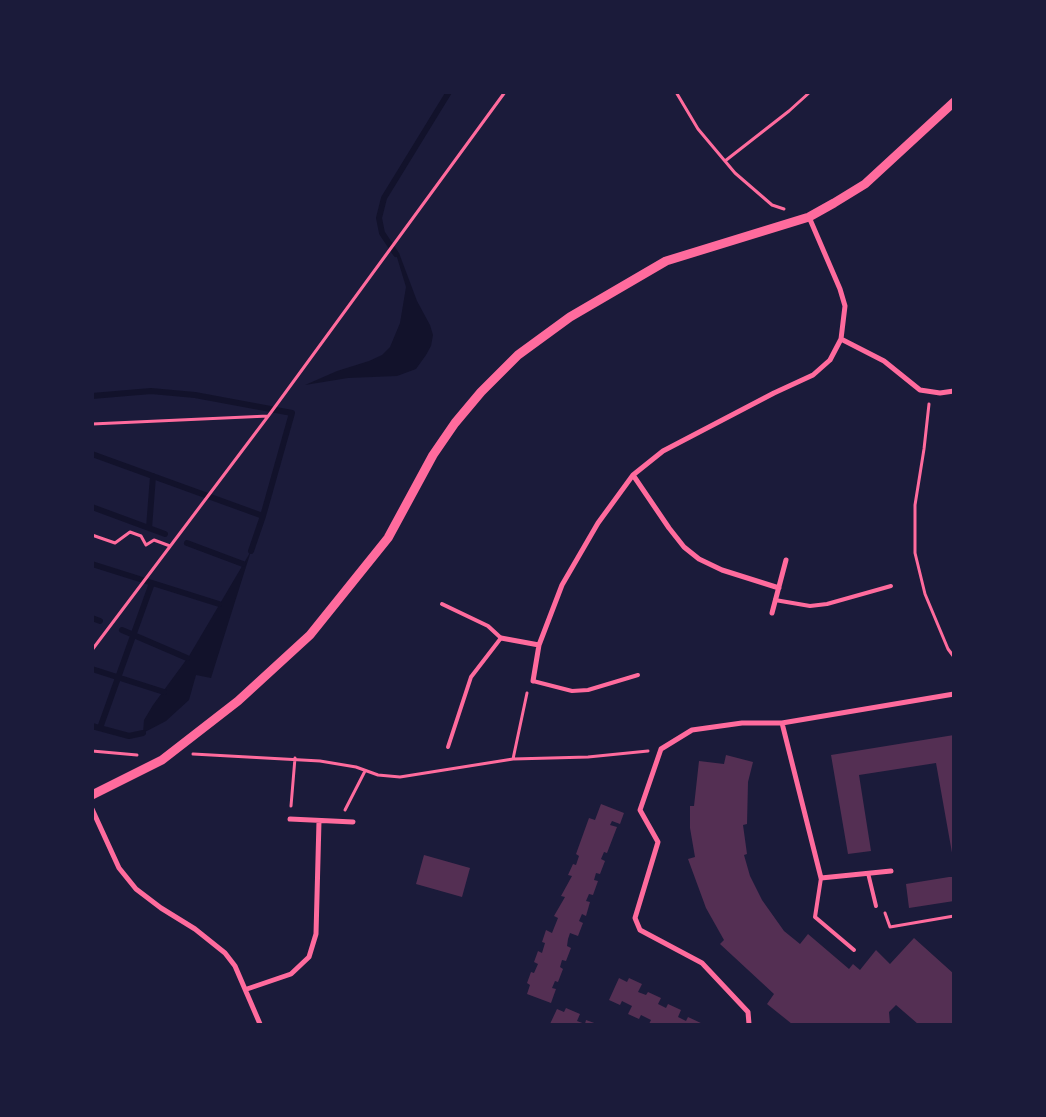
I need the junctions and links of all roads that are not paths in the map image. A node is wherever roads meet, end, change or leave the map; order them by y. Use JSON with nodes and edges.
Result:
{"nodes":[{"id":1,"x":954,"y":102,"type":"edge"},
{"id":2,"x":809,"y":217,"type":"junction"},
{"id":3,"x":842,"y":339,"type":"junction"},
{"id":4,"x":954,"y":391,"type":"edge"},
{"id":5,"x":633,"y":475,"type":"junction"},
{"id":6,"x":786,"y":560,"type":"dead end"},
{"id":7,"x":891,"y":586,"type":"dead end"},
{"id":8,"x":779,"y":588,"type":"junction"},
{"id":9,"x":775,"y":600,"type":"junction"},
{"id":10,"x":442,"y":604,"type":"dead end"},
{"id":11,"x":772,"y":613,"type":"dead end"},
{"id":12,"x":501,"y":638,"type":"junction"},
{"id":13,"x":540,"y":646,"type":"junction"},
{"id":14,"x":638,"y":675,"type":"dead end"},
{"id":15,"x":533,"y":681,"type":"joint"},
{"id":16,"x":954,"y":694,"type":"edge"},
{"id":17,"x":782,"y":723,"type":"junction"},
{"id":18,"x":448,"y":747,"type":"dead end"},
{"id":19,"x":92,"y":795,"type":"edge"},
{"id":20,"x":92,"y":809,"type":"edge"},
{"id":21,"x":290,"y":819,"type":"road end"},
{"id":22,"x":319,"y":820,"type":"junction"},
{"id":23,"x":354,"y":822,"type":"dead end"},
{"id":24,"x":891,"y":871,"type":"dead end"},
{"id":25,"x":868,"y":873,"type":"junction"},
{"id":26,"x":821,"y":878,"type":"junction"},
{"id":27,"x":876,"y":906,"type":"road end"},
{"id":28,"x":854,"y":950,"type":"dead end"},
{"id":29,"x":247,"y":989,"type":"junction"},
{"id":30,"x":260,"y":1024,"type":"edge"},
{"id":31,"x":749,"y":1024,"type":"edge"}],
"edges":[{"from":1,"to":2,"type":"street"},
{"from":2,"to":3,"type":"street"},
{"from":2,"to":19,"type":"street"},
{"from":3,"to":4,"type":"street"},
{"from":3,"to":5,"type":"street"},
{"from":5,"to":8,"type":"street"},
{"from":5,"to":13,"type":"street"},
{"from":6,"to":8,"type":"street"},
{"from":7,"to":9,"type":"lane"},
{"from":8,"to":9,"type":"street"},
{"from":9,"to":11,"type":"street"},
{"from":10,"to":12,"type":"lane"},
{"from":12,"to":13,"type":"street"},
{"from":12,"to":18,"type":"lane"},
{"from":13,"to":15,"type":"street"},
{"from":14,"to":15,"type":"lane"},
{"from":16,"to":17,"type":"street"},
{"from":17,"to":26,"type":"street"},
{"from":17,"to":31,"type":"street"},
{"from":20,"to":29,"type":"street"},
{"from":21,"to":22,"type":"street"},
{"from":22,"to":23,"type":"street"},
{"from":22,"to":29,"type":"street"},
{"from":24,"to":25,"type":"street"},
{"from":25,"to":26,"type":"street"},
{"from":25,"to":27,"type":"lane"},
{"from":26,"to":28,"type":"lane"},
{"from":29,"to":30,"type":"street"}]}
